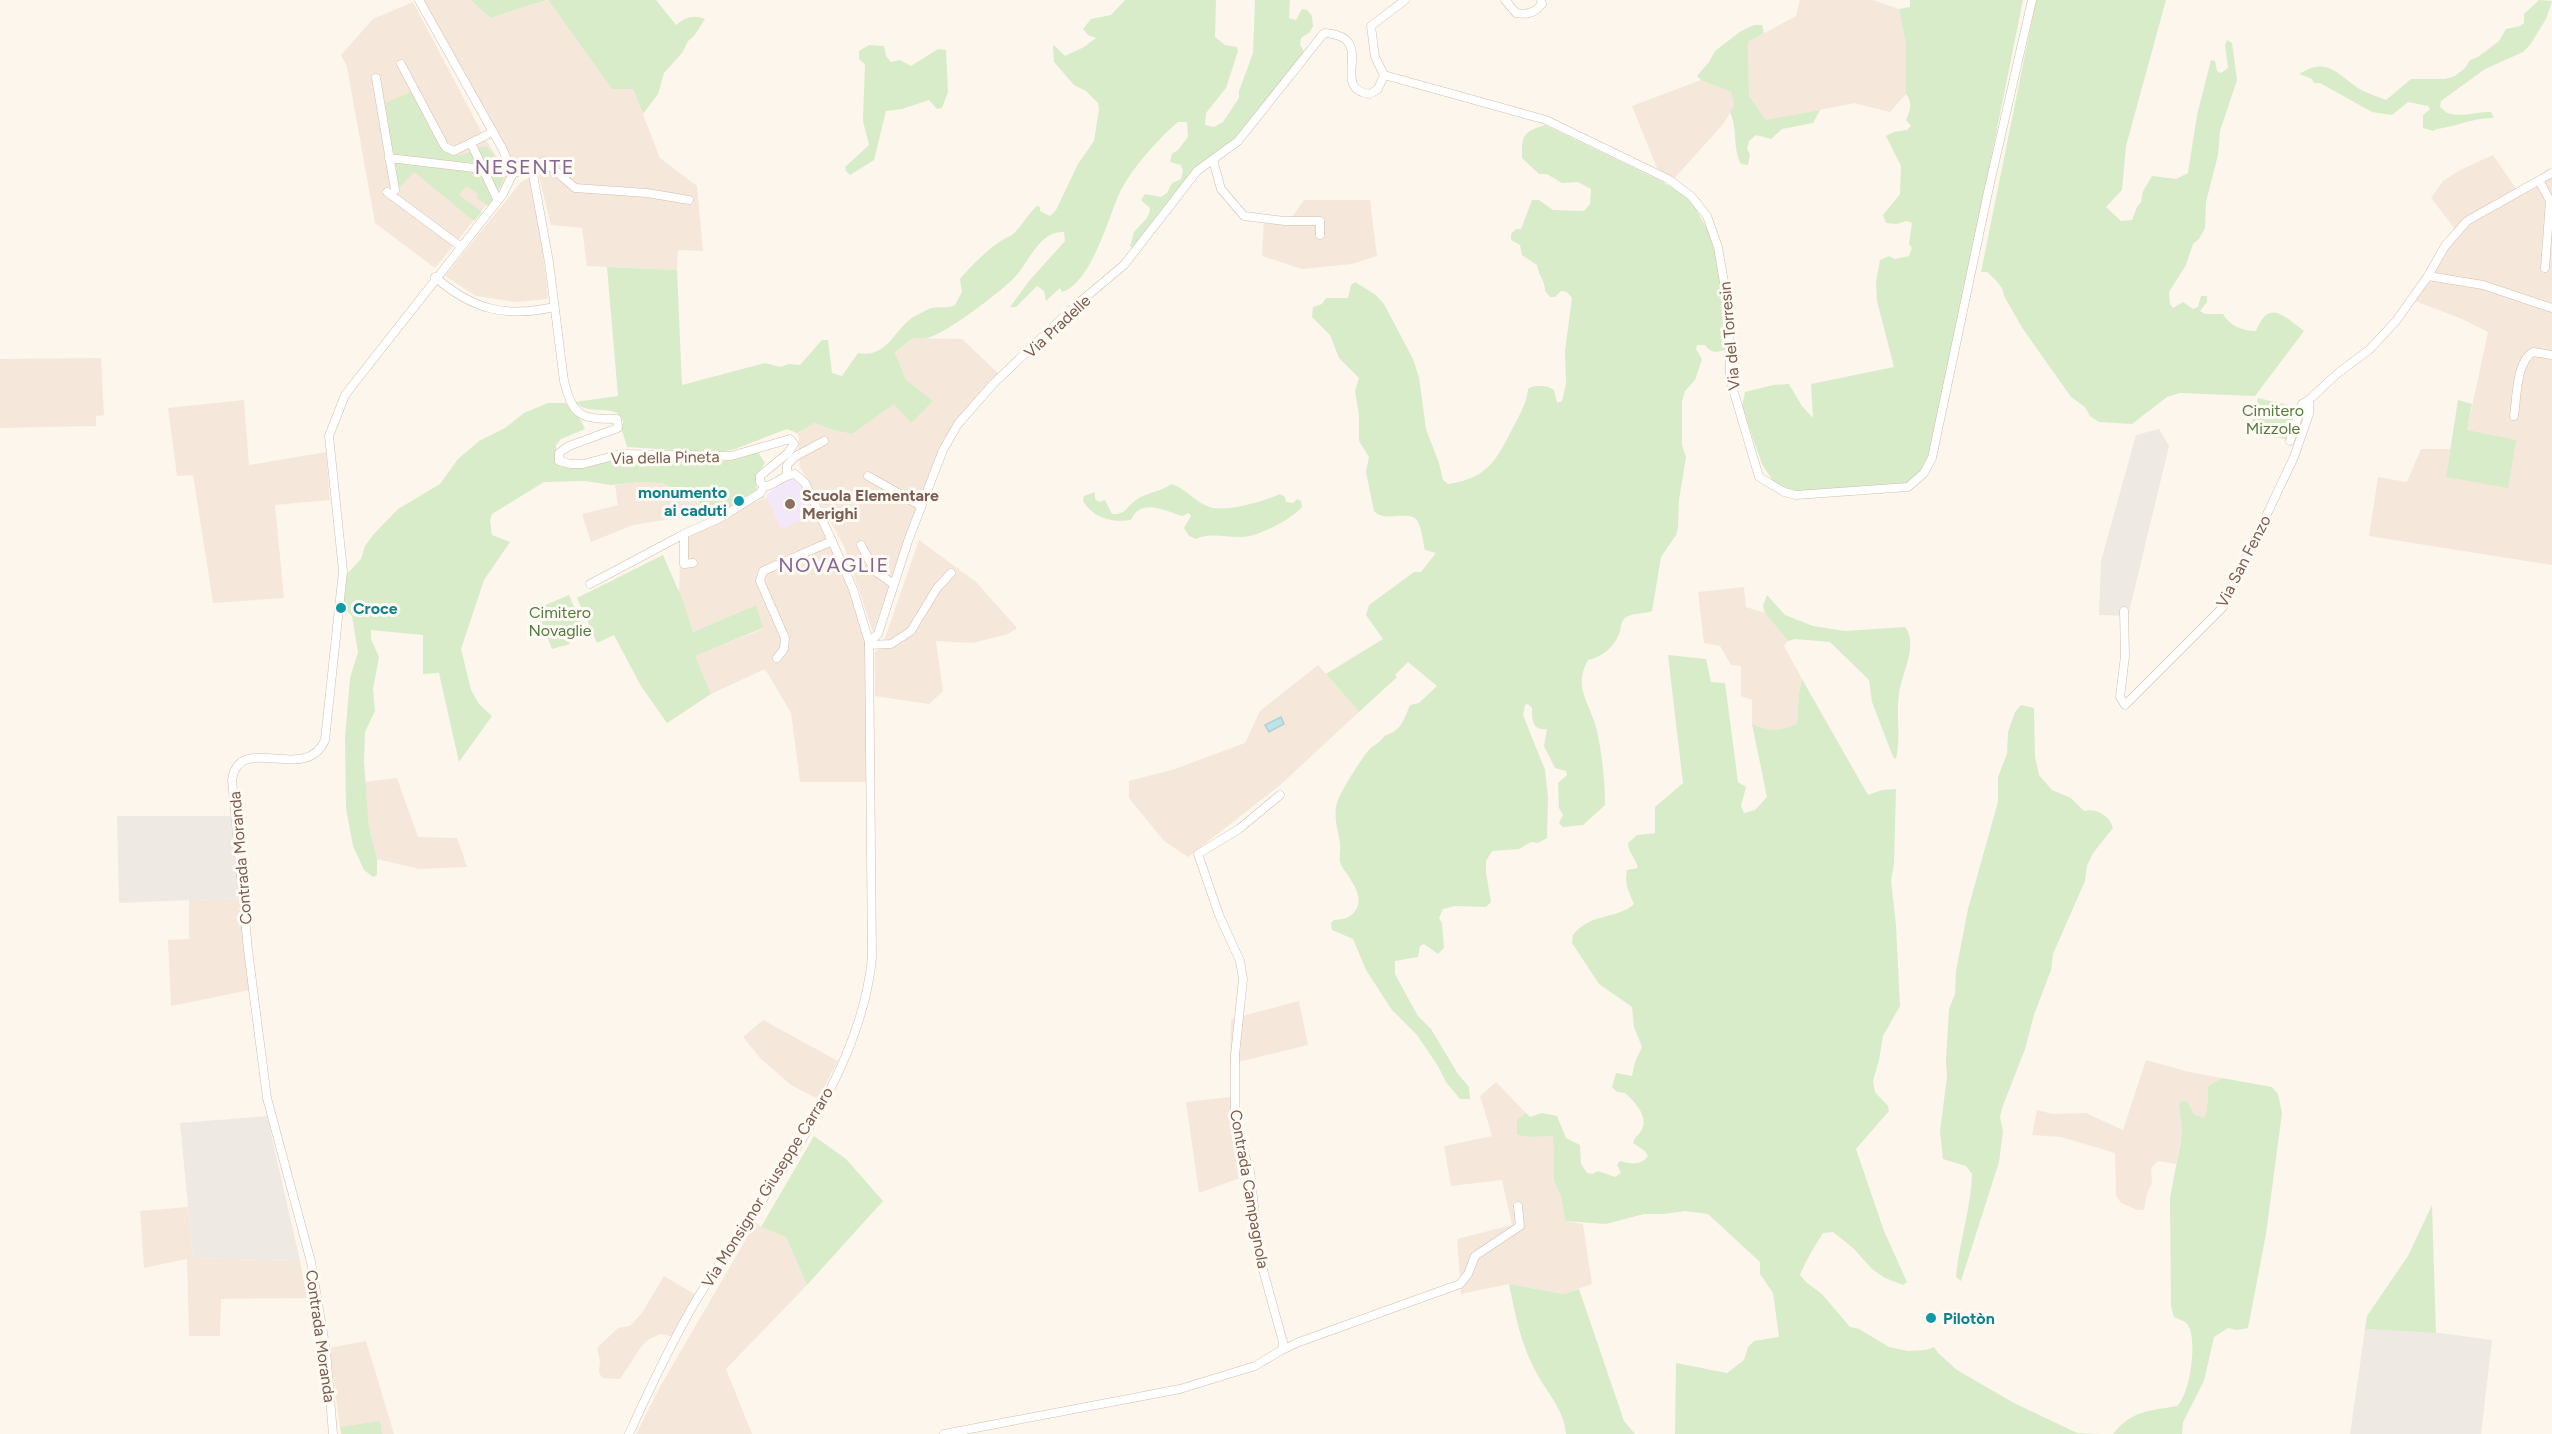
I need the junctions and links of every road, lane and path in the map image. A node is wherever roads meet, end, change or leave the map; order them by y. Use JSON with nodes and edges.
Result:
{"nodes":[{"id":1,"x":419,"y":0,"type":"edge"},
{"id":2,"x":1405,"y":0,"type":"edge"},
{"id":3,"x":1504,"y":0,"type":"edge"},
{"id":4,"x":1541,"y":0,"type":"edge"},
{"id":5,"x":2032,"y":0,"type":"edge"},
{"id":6,"x":401,"y":64,"type":"dead end"},
{"id":7,"x":1384,"y":75,"type":"junction"},
{"id":8,"x":376,"y":78,"type":"dead end"},
{"id":9,"x":493,"y":132,"type":"junction"},
{"id":10,"x":471,"y":143,"type":"junction"},
{"id":11,"x":389,"y":158,"type":"junction"},
{"id":12,"x":1213,"y":160,"type":"junction"},
{"id":13,"x":483,"y":169,"type":"junction"},
{"id":14,"x":532,"y":169,"type":"junction"},
{"id":15,"x":2552,"y":173,"type":"edge"},
{"id":16,"x":513,"y":174,"type":"junction"},
{"id":17,"x":2540,"y":182,"type":"junction"},
{"id":18,"x":497,"y":199,"type":"junction"},
{"id":19,"x":688,"y":200,"type":"dead end"},
{"id":20,"x":1320,"y":234,"type":"dead end"},
{"id":21,"x":460,"y":246,"type":"junction"},
{"id":22,"x":2545,"y":268,"type":"dead end"},
{"id":23,"x":2428,"y":276,"type":"junction"},
{"id":24,"x":435,"y":277,"type":"junction"},
{"id":25,"x":554,"y":307,"type":"junction"},
{"id":26,"x":2552,"y":308,"type":"edge"},
{"id":27,"x":2552,"y":355,"type":"edge"},
{"id":28,"x":2309,"y":400,"type":"junction"},
{"id":29,"x":2514,"y":416,"type":"dead end"},
{"id":30,"x":824,"y":441,"type":"dead end"},
{"id":31,"x":2290,"y":441,"type":"dead end"},
{"id":32,"x":787,"y":474,"type":"junction"},
{"id":33,"x":868,"y":476,"type":"dead end"},
{"id":34,"x":764,"y":488,"type":"junction"},
{"id":35,"x":921,"y":506,"type":"junction"},
{"id":36,"x":684,"y":534,"type":"junction"},
{"id":37,"x":832,"y":540,"type":"junction"},
{"id":38,"x":861,"y":544,"type":"dead end"},
{"id":39,"x":693,"y":563,"type":"dead end"},
{"id":40,"x":951,"y":573,"type":"dead end"},
{"id":41,"x":892,"y":583,"type":"junction"},
{"id":42,"x":590,"y":584,"type":"dead end"},
{"id":43,"x":2124,"y":611,"type":"dead end"},
{"id":44,"x":869,"y":644,"type":"junction"},
{"id":45,"x":777,"y":658,"type":"dead end"},
{"id":46,"x":1280,"y":795,"type":"dead end"},
{"id":47,"x":1518,"y":1206,"type":"dead end"},
{"id":48,"x":1282,"y":1350,"type":"junction"},
{"id":49,"x":333,"y":1434,"type":"edge"},
{"id":50,"x":629,"y":1434,"type":"edge"},
{"id":51,"x":944,"y":1434,"type":"edge"}],
"edges":[{"from":1,"to":9,"type":"street"},
{"from":2,"to":7,"type":"street"},
{"from":3,"to":4,"type":"street"},
{"from":5,"to":7,"type":"street","name":"Via del Torresin"},
{"from":6,"to":10,"type":"street"},
{"from":7,"to":12,"type":"street","name":"Via Pradelle"},
{"from":8,"to":11,"type":"street"},
{"from":9,"to":10,"type":"street"},
{"from":9,"to":16,"type":"street"},
{"from":10,"to":13,"type":"street"},
{"from":11,"to":13,"type":"street"},
{"from":11,"to":21,"type":"street"},
{"from":12,"to":20,"type":"street"},
{"from":12,"to":35,"type":"street","name":"Via Pradelle"},
{"from":13,"to":18,"type":"street"},
{"from":14,"to":16,"type":"street"},
{"from":14,"to":19,"type":"street"},
{"from":14,"to":25,"type":"street","name":"Via della Pineta"},
{"from":15,"to":17,"type":"street"},
{"from":16,"to":18,"type":"street"},
{"from":17,"to":22,"type":"street"},
{"from":17,"to":23,"type":"street"},
{"from":18,"to":21,"type":"street"},
{"from":21,"to":24,"type":"street"},
{"from":23,"to":26,"type":"street"},
{"from":23,"to":28,"type":"street"},
{"from":24,"to":25,"type":"street"},
{"from":24,"to":49,"type":"street","name":"Contrada Moranda"},
{"from":25,"to":34,"type":"street","name":"Via della Pineta"},
{"from":27,"to":29,"type":"street"},
{"from":28,"to":31,"type":"street"},
{"from":28,"to":43,"type":"street","name":"Via San Fenzo"},
{"from":30,"to":32,"type":"street"},
{"from":32,"to":34,"type":"street"},
{"from":32,"to":37,"type":"street"},
{"from":33,"to":35,"type":"street"},
{"from":34,"to":36,"type":"street"},
{"from":35,"to":41,"type":"street","name":"Via Pradelle"},
{"from":36,"to":39,"type":"street"},
{"from":36,"to":42,"type":"street"},
{"from":37,"to":44,"type":"street"},
{"from":37,"to":45,"type":"street"},
{"from":38,"to":41,"type":"street"},
{"from":40,"to":44,"type":"street"},
{"from":41,"to":44,"type":"street","name":"Via Pradelle"},
{"from":44,"to":50,"type":"street","name":"Via Monsignor Giuseppe Carraro"},
{"from":46,"to":48,"type":"street","name":"Contrada Campagnola"},
{"from":47,"to":48,"type":"street"},
{"from":48,"to":51,"type":"street"}]}
